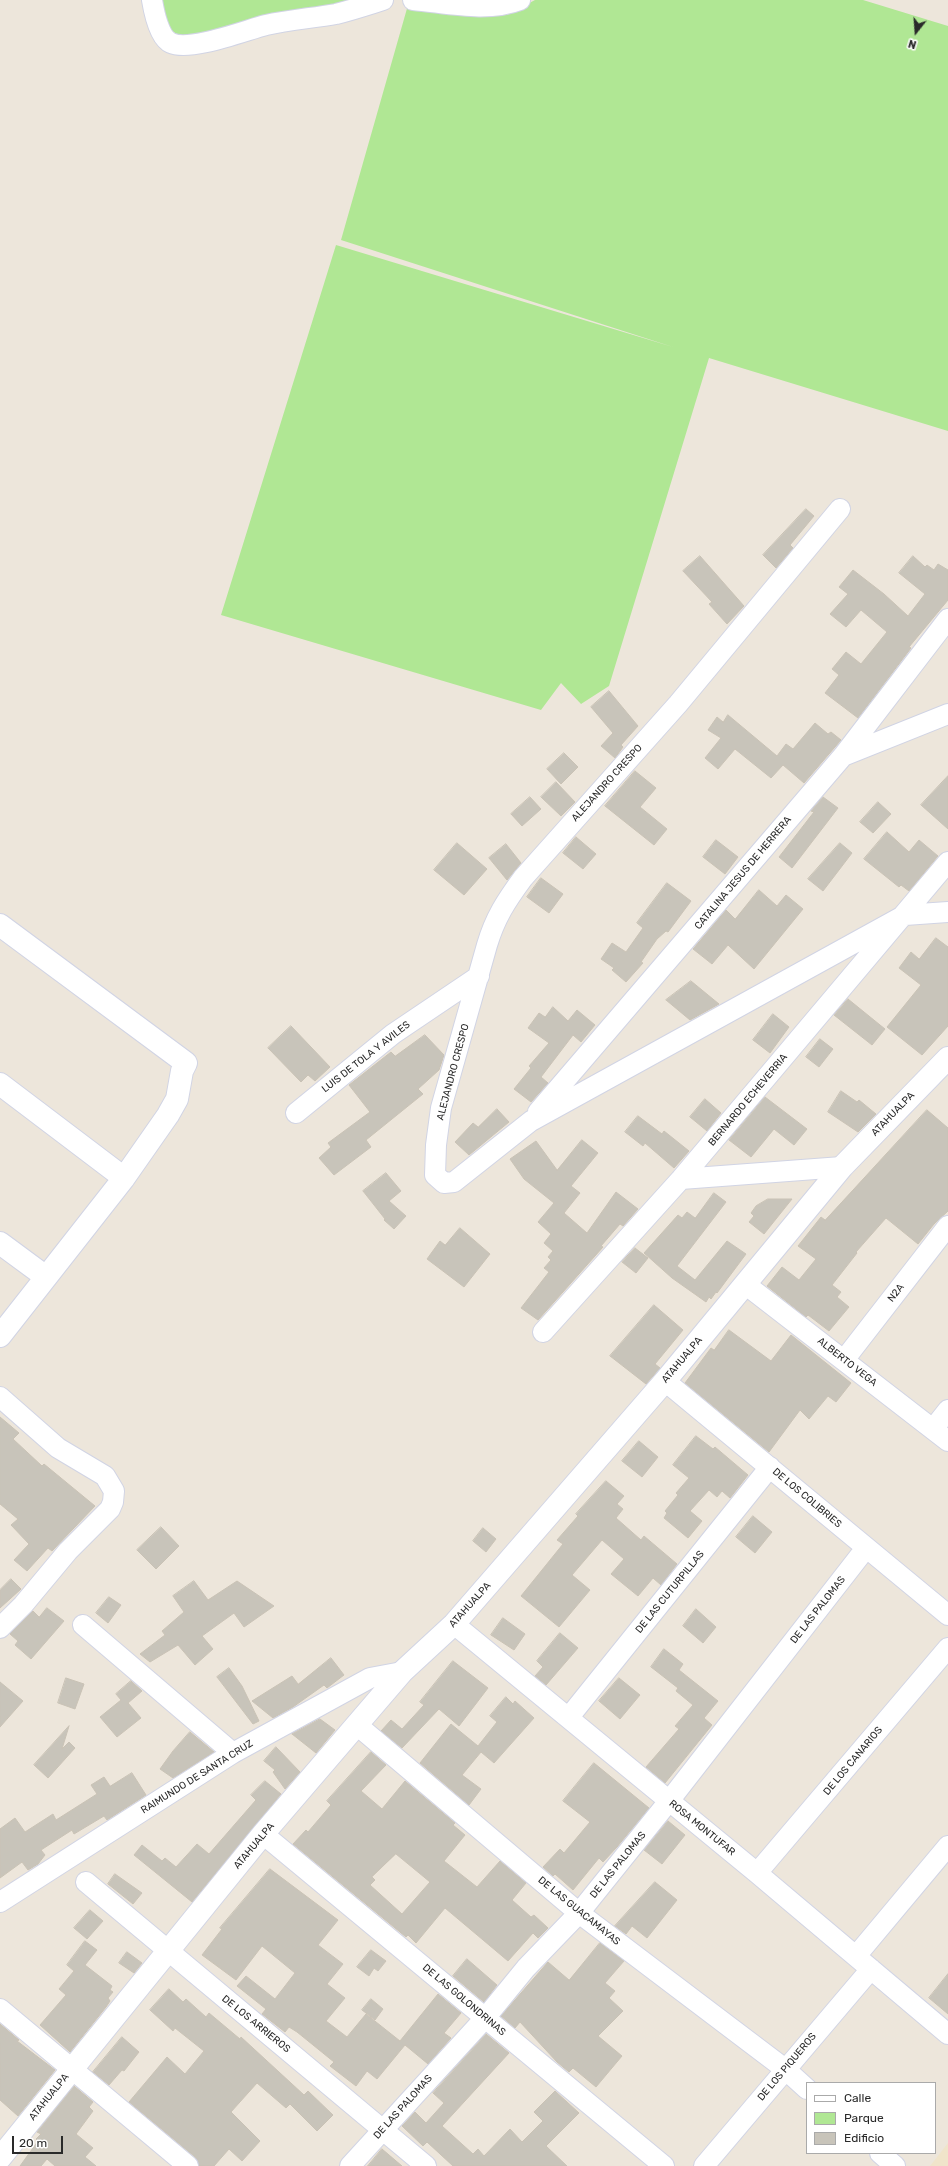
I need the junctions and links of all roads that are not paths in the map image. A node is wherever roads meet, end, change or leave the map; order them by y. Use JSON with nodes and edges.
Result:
{"nodes":[{"id":1,"x":152,"y":0,"type":"edge"},
{"id":2,"x":383,"y":0,"type":"edge"},
{"id":3,"x":413,"y":0,"type":"edge"},
{"id":4,"x":520,"y":0,"type":"edge"},
{"id":5,"x":840,"y":509,"type":"dead end"},
{"id":6,"x":948,"y":619,"type":"edge"},
{"id":7,"x":948,"y":714,"type":"edge"},
{"id":8,"x":843,"y":756,"type":"junction"},
{"id":9,"x":948,"y":862,"type":"edge"},
{"id":10,"x":948,"y":912,"type":"edge"},
{"id":11,"x":905,"y":915,"type":"junction"},
{"id":12,"x":0,"y":925,"type":"edge"},
{"id":13,"x":479,"y":976,"type":"junction"},
{"id":14,"x":948,"y":1058,"type":"edge"},
{"id":15,"x":0,"y":1084,"type":"edge"},
{"id":16,"x":296,"y":1113,"type":"dead end"},
{"id":17,"x":531,"y":1121,"type":"junction"},
{"id":18,"x":842,"y":1167,"type":"junction"},
{"id":19,"x":124,"y":1178,"type":"junction"},
{"id":20,"x":681,"y":1179,"type":"junction"},
{"id":21,"x":948,"y":1226,"type":"edge"},
{"id":22,"x":0,"y":1243,"type":"edge"},
{"id":23,"x":46,"y":1278,"type":"junction"},
{"id":24,"x":745,"y":1284,"type":"junction"},
{"id":25,"x":543,"y":1332,"type":"dead end"},
{"id":26,"x":0,"y":1336,"type":"edge"},
{"id":27,"x":844,"y":1360,"type":"junction"},
{"id":28,"x":665,"y":1381,"type":"junction"},
{"id":29,"x":0,"y":1397,"type":"edge"},
{"id":30,"x":948,"y":1410,"type":"edge"},
{"id":31,"x":940,"y":1435,"type":"edge"},
{"id":32,"x":770,"y":1467,"type":"junction"},
{"id":33,"x":866,"y":1548,"type":"junction"},
{"id":34,"x":948,"y":1615,"type":"edge"},
{"id":35,"x":454,"y":1624,"type":"junction"},
{"id":36,"x":83,"y":1625,"type":"dead end"},
{"id":37,"x":0,"y":1628,"type":"edge"},
{"id":38,"x":948,"y":1648,"type":"edge"},
{"id":39,"x":402,"y":1672,"type":"junction"},
{"id":40,"x":569,"y":1717,"type":"junction"},
{"id":41,"x":357,"y":1725,"type":"junction"},
{"id":42,"x":233,"y":1753,"type":"junction"},
{"id":43,"x":669,"y":1801,"type":"junction"},
{"id":44,"x":263,"y":1834,"type":"junction"},
{"id":45,"x":948,"y":1846,"type":"edge"},
{"id":46,"x":757,"y":1873,"type":"junction"},
{"id":47,"x":86,"y":1882,"type":"dead end"},
{"id":48,"x":0,"y":1902,"type":"edge"},
{"id":49,"x":579,"y":1913,"type":"junction"},
{"id":50,"x":167,"y":1951,"type":"junction"},
{"id":51,"x":856,"y":1956,"type":"junction"},
{"id":52,"x":871,"y":1969,"type":"junction"},
{"id":53,"x":0,"y":2009,"type":"edge"},
{"id":54,"x":486,"y":2018,"type":"junction"},
{"id":55,"x":948,"y":2034,"type":"edge"},
{"id":56,"x":71,"y":2070,"type":"junction"},
{"id":57,"x":785,"y":2070,"type":"junction"},
{"id":58,"x":806,"y":2088,"type":"edge"},
{"id":59,"x":384,"y":2129,"type":"junction"},
{"id":60,"x":881,"y":2154,"type":"edge"},
{"id":61,"x":0,"y":2158,"type":"edge"},
{"id":62,"x":188,"y":2166,"type":"edge"},
{"id":63,"x":350,"y":2166,"type":"edge"},
{"id":64,"x":426,"y":2166,"type":"edge"},
{"id":65,"x":664,"y":2166,"type":"edge"},
{"id":66,"x":704,"y":2166,"type":"edge"},
{"id":67,"x":895,"y":2166,"type":"edge"}],
"edges":[{"from":1,"to":2,"type":"street"},
{"from":3,"to":4,"type":"street"},
{"from":5,"to":13,"type":"street","name":"ALEJANDRO CRESPO"},
{"from":6,"to":8,"type":"street","name":"CATALINA JESUS DE HERRERA"},
{"from":7,"to":8,"type":"street"},
{"from":8,"to":17,"type":"street","name":"CATALINA JESUS DE HERRERA"},
{"from":9,"to":11,"type":"street","name":"BERNARDO ECHEVERRIA"},
{"from":10,"to":11,"type":"street","name":"ALEJANDRO CRESPO"},
{"from":11,"to":17,"type":"street","name":"ALEJANDRO CRESPO"},
{"from":11,"to":20,"type":"street","name":"BERNARDO ECHEVERRIA"},
{"from":12,"to":19,"type":"street"},
{"from":13,"to":16,"type":"street","name":"LUIS DE TOLA Y AVILES"},
{"from":13,"to":17,"type":"street","name":"ALEJANDRO CRESPO"},
{"from":14,"to":18,"type":"street","name":"ATAHUALPA"},
{"from":15,"to":19,"type":"street"},
{"from":18,"to":20,"type":"street"},
{"from":18,"to":24,"type":"street","name":"ATAHUALPA"},
{"from":19,"to":23,"type":"street"},
{"from":20,"to":25,"type":"street","name":"BERNARDO ECHEVERRIA"},
{"from":21,"to":27,"type":"street","name":"N2A"},
{"from":22,"to":23,"type":"street"},
{"from":23,"to":26,"type":"street"},
{"from":24,"to":27,"type":"street","name":"ALBERTO VEGA"},
{"from":24,"to":28,"type":"street","name":"ATAHUALPA"},
{"from":27,"to":31,"type":"street","name":"ALBERTO VEGA"},
{"from":28,"to":32,"type":"street","name":"DE LOS COLIBRIES"},
{"from":28,"to":35,"type":"street","name":"ATAHUALPA"},
{"from":29,"to":37,"type":"street"},
{"from":30,"to":31,"type":"street"},
{"from":32,"to":33,"type":"street","name":"DE LOS COLIBRIES"},
{"from":32,"to":40,"type":"street","name":"DE LAS CUTURPILLAS"},
{"from":33,"to":34,"type":"street","name":"DE LOS COLIBRIES"},
{"from":33,"to":43,"type":"street","name":"DE LAS PALOMAS"},
{"from":35,"to":39,"type":"street","name":"ATAHUALPA"},
{"from":35,"to":40,"type":"street","name":"ROSA MONTUFAR"},
{"from":36,"to":42,"type":"street"},
{"from":38,"to":46,"type":"street","name":"DE LOS CANARIOS"},
{"from":39,"to":41,"type":"street","name":"ATAHUALPA"},
{"from":39,"to":42,"type":"street","name":"RAIMUNDO DE SANTA CRUZ"},
{"from":40,"to":43,"type":"street","name":"ROSA MONTUFAR"},
{"from":41,"to":44,"type":"street","name":"ATAHUALPA"},
{"from":41,"to":49,"type":"street","name":"DE LAS GUACAMAYAS"},
{"from":42,"to":48,"type":"street","name":"RAIMUNDO DE SANTA CRUZ"},
{"from":43,"to":46,"type":"street","name":"ROSA MONTUFAR"},
{"from":43,"to":49,"type":"street","name":"DE LAS PALOMAS"},
{"from":44,"to":50,"type":"street","name":"ATAHUALPA"},
{"from":44,"to":54,"type":"street","name":"DE LAS GOLONDRINAS"},
{"from":45,"to":51,"type":"street"},
{"from":46,"to":51,"type":"street","name":"ROSA MONTUFAR"},
{"from":47,"to":50,"type":"street","name":"DE LOS ARRIEROS"},
{"from":49,"to":54,"type":"street","name":"DE LAS PALOMAS"},
{"from":49,"to":57,"type":"street","name":"DE LAS GUACAMAYAS"},
{"from":50,"to":56,"type":"street","name":"ATAHUALPA"},
{"from":50,"to":59,"type":"street","name":"DE LOS ARRIEROS"},
{"from":51,"to":52,"type":"street","name":"ROSA MONTUFAR"},
{"from":52,"to":55,"type":"street","name":"ROSA MONTUFAR"},
{"from":52,"to":57,"type":"street","name":"DE LOS PIQUEROS"},
{"from":53,"to":56,"type":"street"},
{"from":54,"to":59,"type":"street","name":"DE LAS PALOMAS"},
{"from":54,"to":65,"type":"street","name":"DE LAS GOLONDRINAS"},
{"from":56,"to":61,"type":"street","name":"ATAHUALPA"},
{"from":56,"to":62,"type":"street"},
{"from":57,"to":58,"type":"street","name":"DE LAS GUACAMAYAS"},
{"from":57,"to":66,"type":"street","name":"DE LOS PIQUEROS"},
{"from":59,"to":63,"type":"street","name":"DE LAS PALOMAS"},
{"from":59,"to":64,"type":"street","name":"DE LOS ARRIEROS"},
{"from":60,"to":67,"type":"street"}]}
